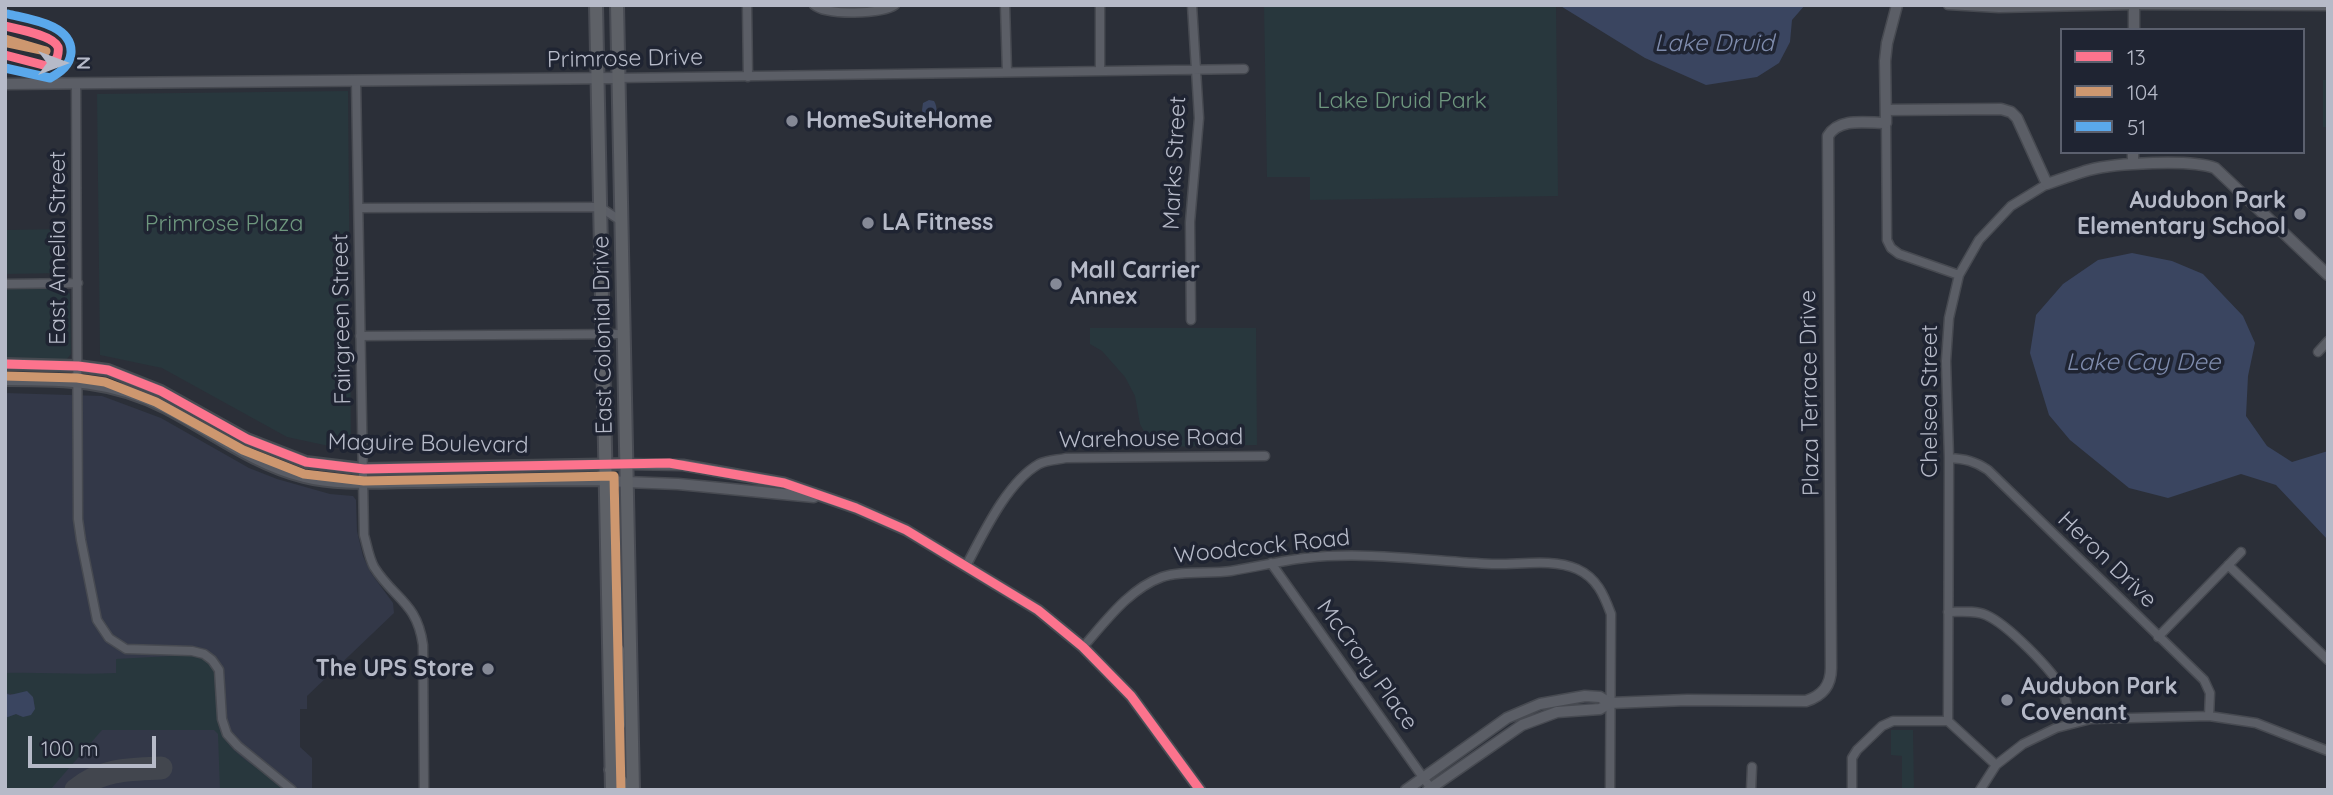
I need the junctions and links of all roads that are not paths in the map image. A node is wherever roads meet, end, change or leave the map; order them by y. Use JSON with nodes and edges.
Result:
{"nodes":[{"id":1,"x":596,"y":5,"type":"edge"},
{"id":2,"x":617,"y":5,"type":"edge"},
{"id":3,"x":747,"y":5,"type":"edge"},
{"id":4,"x":814,"y":5,"type":"edge"},
{"id":5,"x":895,"y":5,"type":"edge"},
{"id":6,"x":1005,"y":5,"type":"edge"},
{"id":7,"x":1100,"y":5,"type":"edge"},
{"id":8,"x":1897,"y":5,"type":"edge"},
{"id":9,"x":1948,"y":5,"type":"edge"},
{"id":10,"x":2135,"y":5,"type":"edge"},
{"id":11,"x":1193,"y":6,"type":"edge"},
{"id":12,"x":2328,"y":6,"type":"edge"},
{"id":13,"x":2134,"y":28,"type":"edge"},
{"id":14,"x":1244,"y":69,"type":"dead end"},
{"id":15,"x":1197,"y":70,"type":"junction"},
{"id":16,"x":1100,"y":71,"type":"junction"},
{"id":17,"x":1006,"y":72,"type":"junction"},
{"id":18,"x":748,"y":77,"type":"junction"},
{"id":19,"x":597,"y":78,"type":"junction"},
{"id":20,"x":618,"y":78,"type":"junction"},
{"id":21,"x":356,"y":81,"type":"junction"},
{"id":22,"x":76,"y":83,"type":"junction"},
{"id":23,"x":5,"y":84,"type":"edge"},
{"id":24,"x":1886,"y":110,"type":"junction"},
{"id":25,"x":1886,"y":123,"type":"junction"},
{"id":26,"x":2133,"y":154,"type":"edge"},
{"id":27,"x":2133,"y":164,"type":"junction"},
{"id":28,"x":2047,"y":184,"type":"junction"},
{"id":29,"x":600,"y":207,"type":"junction"},
{"id":30,"x":359,"y":208,"type":"junction"},
{"id":31,"x":621,"y":220,"type":"junction"},
{"id":32,"x":1959,"y":275,"type":"junction"},
{"id":33,"x":2328,"y":275,"type":"edge"},
{"id":34,"x":78,"y":283,"type":"junction"},
{"id":35,"x":5,"y":284,"type":"edge"},
{"id":36,"x":1191,"y":320,"type":"dead end"},
{"id":37,"x":623,"y":334,"type":"junction"},
{"id":38,"x":603,"y":335,"type":"junction"},
{"id":39,"x":360,"y":336,"type":"junction"},
{"id":40,"x":2328,"y":341,"type":"edge"},
{"id":41,"x":2318,"y":352,"type":"dead end"},
{"id":42,"x":5,"y":364,"type":"edge"},
{"id":43,"x":78,"y":366,"type":"junction"},
{"id":44,"x":5,"y":380,"type":"edge"},
{"id":45,"x":78,"y":381,"type":"junction"},
{"id":46,"x":1265,"y":456,"type":"dead end"},
{"id":47,"x":1949,"y":458,"type":"junction"},
{"id":48,"x":626,"y":464,"type":"junction"},
{"id":49,"x":606,"y":465,"type":"junction"},
{"id":50,"x":364,"y":469,"type":"junction"},
{"id":51,"x":606,"y":481,"type":"junction"},
{"id":52,"x":626,"y":482,"type":"junction"},
{"id":53,"x":364,"y":483,"type":"junction"},
{"id":54,"x":825,"y":497,"type":"junction"},
{"id":55,"x":2241,"y":552,"type":"dead end"},
{"id":56,"x":1271,"y":563,"type":"junction"},
{"id":57,"x":2228,"y":565,"type":"junction"},
{"id":58,"x":965,"y":566,"type":"junction"},
{"id":59,"x":1948,"y":612,"type":"junction"},
{"id":60,"x":609,"y":637,"type":"junction"},
{"id":61,"x":2158,"y":638,"type":"junction"},
{"id":62,"x":1083,"y":647,"type":"junction"},
{"id":63,"x":2328,"y":660,"type":"edge"},
{"id":64,"x":1610,"y":703,"type":"junction"},
{"id":65,"x":2209,"y":716,"type":"junction"},
{"id":66,"x":1948,"y":721,"type":"junction"},
{"id":67,"x":2070,"y":723,"type":"junction"},
{"id":68,"x":2328,"y":751,"type":"edge"},
{"id":69,"x":1996,"y":765,"type":"junction"},
{"id":70,"x":1752,"y":767,"type":"dead end"},
{"id":71,"x":611,"y":769,"type":"junction"},
{"id":72,"x":632,"y":774,"type":"junction"},
{"id":73,"x":1423,"y":778,"type":"junction"},
{"id":74,"x":1430,"y":789,"type":"edge"},
{"id":75,"x":292,"y":790,"type":"edge"},
{"id":76,"x":424,"y":790,"type":"edge"},
{"id":77,"x":612,"y":790,"type":"edge"},
{"id":78,"x":623,"y":790,"type":"edge"},
{"id":79,"x":633,"y":790,"type":"edge"},
{"id":80,"x":1200,"y":790,"type":"edge"},
{"id":81,"x":1406,"y":790,"type":"edge"},
{"id":82,"x":1610,"y":790,"type":"edge"},
{"id":83,"x":1751,"y":790,"type":"edge"},
{"id":84,"x":1852,"y":790,"type":"edge"},
{"id":85,"x":1980,"y":790,"type":"edge"}],
"edges":[{"from":1,"to":19,"type":"highway","name":"East Colonial Drive"},
{"from":2,"to":20,"type":"highway","name":"East Colonial Drive"},
{"from":3,"to":18,"type":"street"},
{"from":4,"to":5,"type":"street"},
{"from":6,"to":17,"type":"street"},
{"from":7,"to":16,"type":"street"},
{"from":8,"to":24,"type":"street"},
{"from":9,"to":10,"type":"street"},
{"from":10,"to":12,"type":"street"},
{"from":10,"to":13,"type":"street"},
{"from":11,"to":15,"type":"street","name":"Marks Street"},
{"from":14,"to":15,"type":"street","name":"Primrose Drive"},
{"from":15,"to":16,"type":"street","name":"Primrose Drive"},
{"from":15,"to":36,"type":"street","name":"Marks Street"},
{"from":16,"to":17,"type":"street","name":"Primrose Drive"},
{"from":17,"to":18,"type":"street","name":"Primrose Drive"},
{"from":18,"to":20,"type":"street","name":"Primrose Drive"},
{"from":19,"to":20,"type":"street","name":"Primrose Drive"},
{"from":19,"to":21,"type":"street","name":"Primrose Drive"},
{"from":19,"to":29,"type":"highway","name":"East Colonial Drive"},
{"from":20,"to":31,"type":"highway","name":"East Colonial Drive"},
{"from":21,"to":22,"type":"street","name":"Primrose Drive"},
{"from":21,"to":30,"type":"street","name":"Fairgreen Street"},
{"from":22,"to":23,"type":"street","name":"Primrose Drive"},
{"from":22,"to":34,"type":"street","name":"East Amelia Street"},
{"from":24,"to":25,"type":"street"},
{"from":24,"to":28,"type":"street"},
{"from":25,"to":32,"type":"street"},
{"from":25,"to":64,"type":"street","name":"Plaza Terrace Drive"},
{"from":26,"to":27,"type":"street"},
{"from":27,"to":28,"type":"street"},
{"from":27,"to":33,"type":"street"},
{"from":28,"to":32,"type":"street","name":"Chelsea Street"},
{"from":29,"to":30,"type":"street"},
{"from":29,"to":31,"type":"street"},
{"from":29,"to":38,"type":"highway","name":"East Colonial Drive"},
{"from":30,"to":39,"type":"street","name":"Fairgreen Street"},
{"from":31,"to":37,"type":"highway","name":"East Colonial Drive"},
{"from":32,"to":47,"type":"street","name":"Chelsea Street"},
{"from":34,"to":35,"type":"street"},
{"from":34,"to":43,"type":"street","name":"East Amelia Street"},
{"from":37,"to":38,"type":"street"},
{"from":37,"to":48,"type":"highway","name":"East Colonial Drive"},
{"from":38,"to":39,"type":"street"},
{"from":38,"to":49,"type":"highway","name":"East Colonial Drive"},
{"from":39,"to":50,"type":"street","name":"Fairgreen Street"},
{"from":40,"to":41,"type":"street"},
{"from":42,"to":43,"type":"main road","name":"Maguire Boulevard"},
{"from":43,"to":45,"type":"street","name":"East Amelia Street"},
{"from":43,"to":50,"type":"main road","name":"Maguire Boulevard"},
{"from":44,"to":45,"type":"main road","name":"Maguire Boulevard"},
{"from":45,"to":53,"type":"main road","name":"Maguire Boulevard"},
{"from":45,"to":75,"type":"street","name":"East Amelia Street"},
{"from":46,"to":58,"type":"street","name":"Warehouse Road"},
{"from":47,"to":59,"type":"street","name":"Chelsea Street"},
{"from":47,"to":61,"type":"street","name":"Heron Drive"},
{"from":48,"to":49,"type":"main road","name":"Maguire Boulevard"},
{"from":48,"to":52,"type":"highway","name":"East Colonial Drive"},
{"from":48,"to":54,"type":"street","name":"Maguire Boulevard"},
{"from":49,"to":50,"type":"main road","name":"Maguire Boulevard"},
{"from":49,"to":51,"type":"highway","name":"East Colonial Drive"},
{"from":50,"to":53,"type":"street","name":"Fairgreen Street"},
{"from":51,"to":52,"type":"main road","name":"Maguire Boulevard"},
{"from":51,"to":53,"type":"main road","name":"Maguire Boulevard"},
{"from":51,"to":60,"type":"highway","name":"East Colonial Drive"},
{"from":52,"to":54,"type":"street","name":"Maguire Boulevard"},
{"from":52,"to":72,"type":"highway","name":"East Colonial Drive"},
{"from":53,"to":76,"type":"street","name":"Fairgreen Street"},
{"from":54,"to":58,"type":"street","name":"Maguire Boulevard"},
{"from":55,"to":57,"type":"street"},
{"from":56,"to":62,"type":"street","name":"Woodcock Road"},
{"from":56,"to":64,"type":"street","name":"Woodcock Road"},
{"from":56,"to":73,"type":"street","name":"McCrory Place"},
{"from":57,"to":61,"type":"street"},
{"from":57,"to":63,"type":"street"},
{"from":58,"to":62,"type":"street","name":"Maguire Boulevard"},
{"from":59,"to":66,"type":"street","name":"Chelsea Street"},
{"from":59,"to":67,"type":"street"},
{"from":60,"to":71,"type":"highway","name":"East Colonial Drive"},
{"from":60,"to":72,"type":"highway"},
{"from":61,"to":65,"type":"street","name":"Heron Drive"},
{"from":62,"to":80,"type":"street","name":"Maguire Boulevard"},
{"from":64,"to":73,"type":"street"},
{"from":64,"to":74,"type":"street"},
{"from":64,"to":82,"type":"street"},
{"from":65,"to":67,"type":"street"},
{"from":65,"to":68,"type":"street"},
{"from":66,"to":69,"type":"street"},
{"from":66,"to":84,"type":"street"},
{"from":67,"to":69,"type":"street"},
{"from":69,"to":85,"type":"street"},
{"from":70,"to":83,"type":"street"},
{"from":71,"to":77,"type":"highway","name":"East Colonial Drive"},
{"from":71,"to":78,"type":"highway"},
{"from":72,"to":79,"type":"highway","name":"East Colonial Drive"},
{"from":73,"to":74,"type":"street","name":"McCrory Place"},
{"from":73,"to":81,"type":"street"}]}
